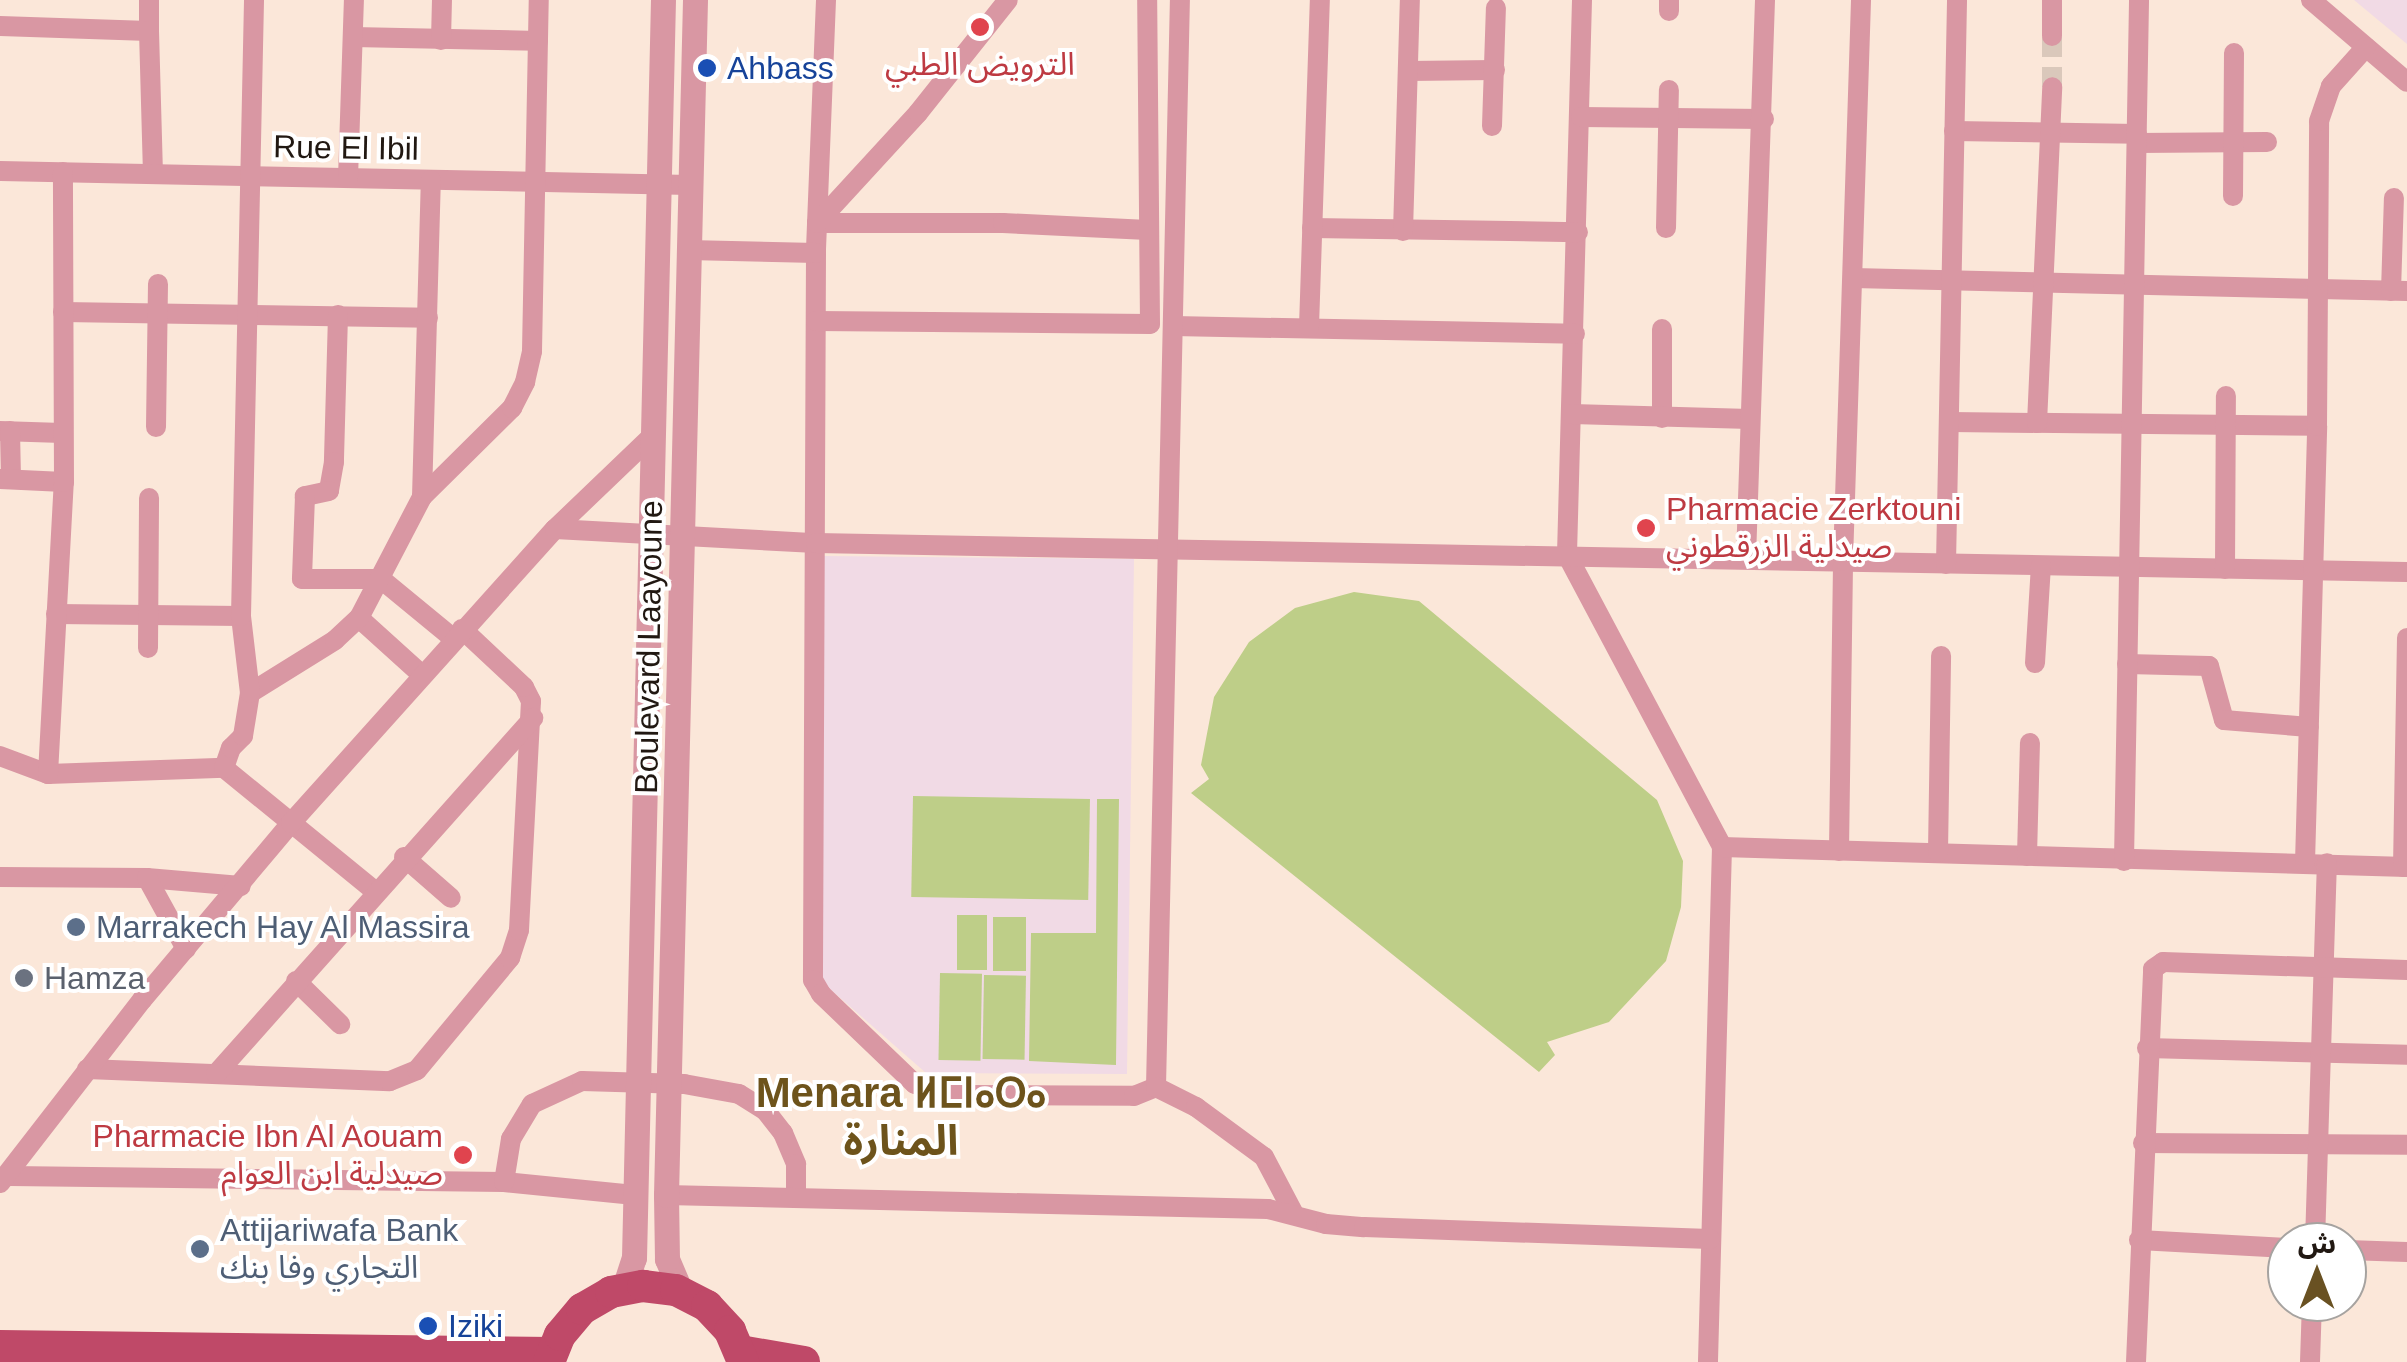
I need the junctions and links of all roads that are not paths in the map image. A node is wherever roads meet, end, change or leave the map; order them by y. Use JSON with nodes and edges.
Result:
{"nodes":[{"id":1,"x":149,"y":0,"type":"edge"},
{"id":2,"x":254,"y":0,"type":"edge"},
{"id":3,"x":354,"y":0,"type":"edge"},
{"id":4,"x":442,"y":0,"type":"edge"},
{"id":5,"x":539,"y":0,"type":"edge"},
{"id":6,"x":664,"y":0,"type":"edge"},
{"id":7,"x":695,"y":0,"type":"edge"},
{"id":8,"x":826,"y":0,"type":"edge"},
{"id":9,"x":1008,"y":0,"type":"edge"},
{"id":10,"x":1146,"y":0,"type":"edge"},
{"id":11,"x":1180,"y":0,"type":"edge"},
{"id":12,"x":1320,"y":0,"type":"edge"},
{"id":13,"x":1410,"y":0,"type":"edge"},
{"id":14,"x":1582,"y":0,"type":"edge"},
{"id":15,"x":1765,"y":0,"type":"edge"},
{"id":16,"x":1861,"y":0,"type":"edge"},
{"id":17,"x":1956,"y":0,"type":"edge"},
{"id":18,"x":2052,"y":0,"type":"edge"},
{"id":19,"x":2139,"y":0,"type":"edge"},
{"id":20,"x":2311,"y":0,"type":"edge"},
{"id":21,"x":1496,"y":8,"type":"dead end"},
{"id":22,"x":0,"y":26,"type":"edge"},
{"id":23,"x":149,"y":31,"type":"junction"},
{"id":24,"x":2052,"y":36,"type":"tunnel mouth"},
{"id":25,"x":353,"y":38,"type":"junction"},
{"id":26,"x":441,"y":40,"type":"junction"},
{"id":27,"x":538,"y":41,"type":"junction"},
{"id":28,"x":2366,"y":48,"type":"junction"},
{"id":29,"x":2234,"y":53,"type":"dead end"},
{"id":30,"x":1495,"y":70,"type":"junction"},
{"id":31,"x":1408,"y":71,"type":"junction"},
{"id":32,"x":2407,"y":82,"type":"edge"},
{"id":33,"x":2052,"y":87,"type":"tunnel mouth"},
{"id":34,"x":1669,"y":90,"type":"dead end"},
{"id":35,"x":1582,"y":118,"type":"junction"},
{"id":36,"x":1670,"y":119,"type":"junction"},
{"id":37,"x":1764,"y":119,"type":"junction"},
{"id":38,"x":1492,"y":126,"type":"dead end"},
{"id":39,"x":1954,"y":132,"type":"junction"},
{"id":40,"x":2051,"y":132,"type":"junction"},
{"id":41,"x":2137,"y":139,"type":"junction"},
{"id":42,"x":2233,"y":142,"type":"junction"},
{"id":43,"x":2267,"y":142,"type":"dead end"},
{"id":44,"x":153,"y":170,"type":"junction"},
{"id":45,"x":0,"y":171,"type":"edge"},
{"id":46,"x":63,"y":172,"type":"junction"},
{"id":47,"x":251,"y":176,"type":"junction"},
{"id":48,"x":348,"y":178,"type":"junction"},
{"id":49,"x":431,"y":180,"type":"junction"},
{"id":50,"x":536,"y":181,"type":"junction"},
{"id":51,"x":660,"y":184,"type":"junction"},
{"id":52,"x":690,"y":185,"type":"junction"},
{"id":53,"x":2233,"y":196,"type":"dead end"},
{"id":54,"x":2394,"y":198,"type":"dead end"},
{"id":55,"x":818,"y":223,"type":"junction"},
{"id":56,"x":1312,"y":228,"type":"junction"},
{"id":57,"x":1666,"y":228,"type":"dead end"},
{"id":58,"x":1148,"y":230,"type":"junction"},
{"id":59,"x":1404,"y":231,"type":"junction"},
{"id":60,"x":1578,"y":232,"type":"junction"},
{"id":61,"x":688,"y":250,"type":"junction"},
{"id":62,"x":816,"y":253,"type":"junction"},
{"id":63,"x":1853,"y":278,"type":"junction"},
{"id":64,"x":2043,"y":280,"type":"junction"},
{"id":65,"x":1951,"y":281,"type":"junction"},
{"id":66,"x":158,"y":284,"type":"dead end"},
{"id":67,"x":2136,"y":285,"type":"junction"},
{"id":68,"x":2316,"y":289,"type":"junction"},
{"id":69,"x":2399,"y":291,"type":"edge"},
{"id":70,"x":63,"y":312,"type":"junction"},
{"id":71,"x":158,"y":312,"type":"junction"},
{"id":72,"x":248,"y":315,"type":"junction"},
{"id":73,"x":338,"y":315,"type":"junction"},
{"id":74,"x":428,"y":318,"type":"junction"},
{"id":75,"x":816,"y":321,"type":"junction"},
{"id":76,"x":1173,"y":326,"type":"junction"},
{"id":77,"x":1309,"y":327,"type":"junction"},
{"id":78,"x":1662,"y":329,"type":"dead end"},
{"id":79,"x":1574,"y":334,"type":"junction"},
{"id":80,"x":2226,"y":396,"type":"dead end"},
{"id":81,"x":1572,"y":414,"type":"junction"},
{"id":82,"x":1662,"y":418,"type":"junction"},
{"id":83,"x":1750,"y":418,"type":"junction"},
{"id":84,"x":1950,"y":422,"type":"junction"},
{"id":85,"x":2037,"y":423,"type":"junction"},
{"id":86,"x":2132,"y":424,"type":"junction"},
{"id":87,"x":2226,"y":424,"type":"junction"},
{"id":88,"x":2318,"y":426,"type":"junction"},
{"id":89,"x":156,"y":427,"type":"dead end"},
{"id":90,"x":5,"y":431,"type":"edge"},
{"id":91,"x":62,"y":432,"type":"junction"},
{"id":92,"x":654,"y":434,"type":"junction"},
{"id":93,"x":6,"y":479,"type":"edge"},
{"id":94,"x":64,"y":482,"type":"junction"},
{"id":95,"x":422,"y":497,"type":"junction"},
{"id":96,"x":149,"y":498,"type":"dead end"},
{"id":97,"x":556,"y":529,"type":"junction"},
{"id":98,"x":652,"y":534,"type":"junction"},
{"id":99,"x":684,"y":536,"type":"junction"},
{"id":100,"x":816,"y":543,"type":"junction"},
{"id":101,"x":1169,"y":548,"type":"junction"},
{"id":102,"x":1567,"y":555,"type":"junction"},
{"id":103,"x":1746,"y":558,"type":"junction"},
{"id":104,"x":1843,"y":561,"type":"junction"},
{"id":105,"x":1946,"y":564,"type":"junction"},
{"id":106,"x":2041,"y":566,"type":"junction"},
{"id":107,"x":2225,"y":569,"type":"junction"},
{"id":108,"x":2128,"y":570,"type":"junction"},
{"id":109,"x":2313,"y":572,"type":"junction"},
{"id":110,"x":2407,"y":572,"type":"edge"},
{"id":111,"x":381,"y":579,"type":"junction"},
{"id":112,"x":56,"y":614,"type":"junction"},
{"id":113,"x":150,"y":614,"type":"junction"},
{"id":114,"x":242,"y":616,"type":"junction"},
{"id":115,"x":359,"y":618,"type":"junction"},
{"id":116,"x":458,"y":634,"type":"junction"},
{"id":117,"x":2407,"y":638,"type":"edge"},
{"id":118,"x":148,"y":648,"type":"dead end"},
{"id":119,"x":1941,"y":656,"type":"dead end"},
{"id":120,"x":2035,"y":664,"type":"dead end"},
{"id":121,"x":2128,"y":664,"type":"junction"},
{"id":122,"x":422,"y":675,"type":"junction"},
{"id":123,"x":250,"y":693,"type":"junction"},
{"id":124,"x":532,"y":718,"type":"junction"},
{"id":125,"x":2310,"y":727,"type":"junction"},
{"id":126,"x":2030,"y":743,"type":"dead end"},
{"id":127,"x":0,"y":756,"type":"edge"},
{"id":128,"x":224,"y":768,"type":"junction"},
{"id":129,"x":48,"y":774,"type":"junction"},
{"id":130,"x":291,"y":823,"type":"junction"},
{"id":131,"x":1722,"y":847,"type":"junction"},
{"id":132,"x":1839,"y":851,"type":"junction"},
{"id":133,"x":1938,"y":852,"type":"junction"},
{"id":134,"x":2027,"y":856,"type":"junction"},
{"id":135,"x":404,"y":857,"type":"junction"},
{"id":136,"x":2124,"y":861,"type":"junction"},
{"id":137,"x":2304,"y":862,"type":"junction"},
{"id":138,"x":2327,"y":863,"type":"junction"},
{"id":139,"x":2405,"y":867,"type":"edge"},
{"id":140,"x":0,"y":877,"type":"edge"},
{"id":141,"x":147,"y":878,"type":"junction"},
{"id":142,"x":241,"y":886,"type":"junction"},
{"id":143,"x":376,"y":891,"type":"junction"},
{"id":144,"x":451,"y":898,"type":"dead end"},
{"id":145,"x":186,"y":949,"type":"junction"},
{"id":146,"x":2324,"y":968,"type":"junction"},
{"id":147,"x":2407,"y":970,"type":"edge"},
{"id":148,"x":296,"y":981,"type":"junction"},
{"id":149,"x":340,"y":1024,"type":"dead end"},
{"id":150,"x":2146,"y":1048,"type":"junction"},
{"id":151,"x":2320,"y":1051,"type":"junction"},
{"id":152,"x":2407,"y":1055,"type":"edge"},
{"id":153,"x":87,"y":1069,"type":"junction"},
{"id":154,"x":216,"y":1074,"type":"junction"},
{"id":155,"x":637,"y":1083,"type":"junction"},
{"id":156,"x":670,"y":1083,"type":"junction"},
{"id":157,"x":1156,"y":1087,"type":"junction"},
{"id":158,"x":2143,"y":1142,"type":"junction"},
{"id":159,"x":2318,"y":1142,"type":"junction"},
{"id":160,"x":2407,"y":1145,"type":"edge"},
{"id":161,"x":5,"y":1180,"type":"edge"},
{"id":162,"x":504,"y":1182,"type":"junction"},
{"id":163,"x":634,"y":1195,"type":"junction"},
{"id":164,"x":666,"y":1195,"type":"junction"},
{"id":165,"x":796,"y":1197,"type":"junction"},
{"id":166,"x":1293,"y":1212,"type":"junction"},
{"id":167,"x":2315,"y":1222,"type":"edge"},
{"id":168,"x":1710,"y":1238,"type":"junction"},
{"id":169,"x":2139,"y":1240,"type":"junction"},
{"id":170,"x":2267,"y":1247,"type":"edge"},
{"id":171,"x":2367,"y":1251,"type":"edge"},
{"id":172,"x":2407,"y":1252,"type":"edge"},
{"id":173,"x":624,"y":1288,"type":"junction"},
{"id":174,"x":682,"y":1292,"type":"junction"},
{"id":175,"x":2311,"y":1322,"type":"edge"},
{"id":176,"x":0,"y":1346,"type":"edge"},
{"id":177,"x":742,"y":1357,"type":"edge"},
{"id":178,"x":550,"y":1358,"type":"edge"},
{"id":179,"x":804,"y":1362,"type":"edge"},
{"id":180,"x":1708,"y":1362,"type":"edge"},
{"id":181,"x":2136,"y":1362,"type":"edge"},
{"id":182,"x":2310,"y":1362,"type":"edge"}],
"edges":[{"from":1,"to":23,"type":"street"},
{"from":2,"to":47,"type":"street"},
{"from":3,"to":25,"type":"street"},
{"from":4,"to":26,"type":"street"},
{"from":5,"to":27,"type":"street"},
{"from":6,"to":51,"type":"street","name":"Boulevard Laayoune"},
{"from":7,"to":52,"type":"street","name":"Boulevard Laayoune"},
{"from":8,"to":55,"type":"street"},
{"from":9,"to":55,"type":"street"},
{"from":10,"to":58,"type":"street"},
{"from":11,"to":76,"type":"street"},
{"from":12,"to":56,"type":"street"},
{"from":13,"to":31,"type":"street"},
{"from":14,"to":35,"type":"street"},
{"from":15,"to":37,"type":"street"},
{"from":16,"to":63,"type":"street"},
{"from":17,"to":39,"type":"street"},
{"from":18,"to":24,"type":"street"},
{"from":19,"to":41,"type":"street"},
{"from":20,"to":28,"type":"street"},
{"from":21,"to":30,"type":"street"},
{"from":22,"to":23,"type":"street"},
{"from":23,"to":44,"type":"street"},
{"from":25,"to":26,"type":"street"},
{"from":25,"to":48,"type":"street"},
{"from":26,"to":27,"type":"street"},
{"from":27,"to":50,"type":"street"},
{"from":28,"to":32,"type":"street"},
{"from":28,"to":68,"type":"street"},
{"from":29,"to":42,"type":"street"},
{"from":30,"to":31,"type":"street"},
{"from":30,"to":38,"type":"street"},
{"from":31,"to":59,"type":"street"},
{"from":33,"to":40,"type":"street"},
{"from":34,"to":36,"type":"street"},
{"from":35,"to":36,"type":"street"},
{"from":35,"to":60,"type":"street"},
{"from":36,"to":37,"type":"street"},
{"from":36,"to":57,"type":"street"},
{"from":37,"to":83,"type":"street"},
{"from":39,"to":40,"type":"street"},
{"from":39,"to":65,"type":"street"},
{"from":40,"to":41,"type":"street"},
{"from":40,"to":64,"type":"street"},
{"from":41,"to":42,"type":"street"},
{"from":41,"to":67,"type":"street"},
{"from":42,"to":43,"type":"street"},
{"from":42,"to":53,"type":"street"},
{"from":44,"to":46,"type":"street","name":"Rue El Ibil"},
{"from":44,"to":47,"type":"street","name":"Rue El Ibil"},
{"from":45,"to":46,"type":"street","name":"Rue El Ibil"},
{"from":46,"to":70,"type":"street"},
{"from":47,"to":48,"type":"street","name":"Rue El Ibil"},
{"from":47,"to":72,"type":"street"},
{"from":48,"to":49,"type":"street","name":"Rue El Ibil"},
{"from":49,"to":50,"type":"street","name":"Rue El Ibil"},
{"from":49,"to":74,"type":"street"},
{"from":50,"to":51,"type":"street","name":"Rue El Ibil"},
{"from":50,"to":95,"type":"street"},
{"from":51,"to":52,"type":"street","name":"Rue El Ibil"},
{"from":51,"to":92,"type":"street","name":"Boulevard Laayoune"},
{"from":52,"to":61,"type":"street","name":"Boulevard Laayoune"},
{"from":54,"to":69,"type":"street"},
{"from":55,"to":58,"type":"street"},
{"from":55,"to":62,"type":"street"},
{"from":56,"to":59,"type":"street"},
{"from":56,"to":77,"type":"street"},
{"from":58,"to":75,"type":"street"},
{"from":59,"to":60,"type":"street"},
{"from":60,"to":79,"type":"street"},
{"from":61,"to":62,"type":"street"},
{"from":61,"to":99,"type":"street","name":"Boulevard Laayoune"},
{"from":62,"to":75,"type":"street"},
{"from":63,"to":65,"type":"street"},
{"from":63,"to":104,"type":"street"},
{"from":64,"to":65,"type":"street"},
{"from":64,"to":67,"type":"street"},
{"from":64,"to":85,"type":"street"},
{"from":65,"to":84,"type":"street"},
{"from":66,"to":71,"type":"street"},
{"from":67,"to":68,"type":"street"},
{"from":67,"to":86,"type":"street"},
{"from":68,"to":69,"type":"street"},
{"from":68,"to":88,"type":"street"},
{"from":70,"to":71,"type":"street"},
{"from":70,"to":91,"type":"street"},
{"from":71,"to":72,"type":"street"},
{"from":71,"to":89,"type":"street"},
{"from":72,"to":73,"type":"street"},
{"from":72,"to":114,"type":"street"},
{"from":73,"to":74,"type":"street"},
{"from":73,"to":111,"type":"street"},
{"from":74,"to":95,"type":"street"},
{"from":75,"to":100,"type":"street"},
{"from":76,"to":77,"type":"street"},
{"from":76,"to":101,"type":"street"},
{"from":77,"to":79,"type":"street"},
{"from":78,"to":82,"type":"street"},
{"from":79,"to":81,"type":"street"},
{"from":80,"to":87,"type":"street"},
{"from":81,"to":82,"type":"street"},
{"from":81,"to":102,"type":"street"},
{"from":82,"to":83,"type":"street"},
{"from":83,"to":103,"type":"street"},
{"from":84,"to":85,"type":"street"},
{"from":84,"to":105,"type":"street"},
{"from":85,"to":86,"type":"street"},
{"from":86,"to":87,"type":"street"},
{"from":86,"to":108,"type":"street"},
{"from":87,"to":88,"type":"street"},
{"from":87,"to":107,"type":"street"},
{"from":88,"to":109,"type":"street"},
{"from":90,"to":91,"type":"street"},
{"from":90,"to":93,"type":"street"},
{"from":91,"to":94,"type":"street"},
{"from":92,"to":97,"type":"street"},
{"from":92,"to":98,"type":"street","name":"Boulevard Laayoune"},
{"from":93,"to":94,"type":"street"},
{"from":94,"to":112,"type":"street"},
{"from":95,"to":111,"type":"street"},
{"from":96,"to":113,"type":"street"},
{"from":97,"to":98,"type":"street"},
{"from":97,"to":116,"type":"street"},
{"from":98,"to":99,"type":"street"},
{"from":98,"to":155,"type":"street","name":"Boulevard Laayoune"},
{"from":99,"to":100,"type":"street"},
{"from":99,"to":156,"type":"street","name":"Boulevard Laayoune"},
{"from":100,"to":101,"type":"street"},
{"from":100,"to":157,"type":"street"},
{"from":101,"to":102,"type":"street"},
{"from":101,"to":157,"type":"street"},
{"from":102,"to":103,"type":"street"},
{"from":102,"to":131,"type":"street"},
{"from":103,"to":104,"type":"street"},
{"from":104,"to":105,"type":"street"},
{"from":104,"to":132,"type":"street"},
{"from":105,"to":106,"type":"street"},
{"from":106,"to":108,"type":"street"},
{"from":106,"to":120,"type":"street"},
{"from":107,"to":108,"type":"street"},
{"from":107,"to":109,"type":"street"},
{"from":108,"to":121,"type":"street"},
{"from":109,"to":110,"type":"street"},
{"from":109,"to":125,"type":"street"},
{"from":111,"to":115,"type":"street"},
{"from":111,"to":116,"type":"street"},
{"from":112,"to":113,"type":"street"},
{"from":112,"to":129,"type":"street"},
{"from":113,"to":114,"type":"street"},
{"from":113,"to":118,"type":"street"},
{"from":114,"to":123,"type":"street"},
{"from":115,"to":122,"type":"street"},
{"from":115,"to":123,"type":"street"},
{"from":116,"to":122,"type":"street"},
{"from":116,"to":124,"type":"street"},
{"from":117,"to":139,"type":"street"},
{"from":119,"to":133,"type":"street"},
{"from":121,"to":125,"type":"street"},
{"from":121,"to":136,"type":"street"},
{"from":122,"to":130,"type":"street"},
{"from":123,"to":128,"type":"street"},
{"from":124,"to":135,"type":"street"},
{"from":124,"to":154,"type":"street"},
{"from":125,"to":137,"type":"street"},
{"from":126,"to":134,"type":"street"},
{"from":127,"to":129,"type":"street"},
{"from":128,"to":129,"type":"street"},
{"from":128,"to":130,"type":"street"},
{"from":130,"to":142,"type":"street"},
{"from":130,"to":143,"type":"street"},
{"from":131,"to":132,"type":"street"},
{"from":131,"to":168,"type":"street"},
{"from":132,"to":133,"type":"street"},
{"from":133,"to":134,"type":"street"},
{"from":134,"to":136,"type":"street"},
{"from":135,"to":143,"type":"street"},
{"from":135,"to":144,"type":"street"},
{"from":136,"to":137,"type":"street"},
{"from":137,"to":138,"type":"street"},
{"from":138,"to":139,"type":"street"},
{"from":138,"to":146,"type":"street"},
{"from":140,"to":141,"type":"street"},
{"from":141,"to":142,"type":"street"},
{"from":141,"to":145,"type":"street"},
{"from":142,"to":145,"type":"street"},
{"from":143,"to":148,"type":"street"},
{"from":145,"to":153,"type":"street"},
{"from":146,"to":147,"type":"street"},
{"from":146,"to":150,"type":"street"},
{"from":146,"to":151,"type":"street"},
{"from":148,"to":149,"type":"street"},
{"from":148,"to":154,"type":"street"},
{"from":150,"to":151,"type":"street"},
{"from":150,"to":158,"type":"street"},
{"from":151,"to":152,"type":"street"},
{"from":151,"to":159,"type":"street"},
{"from":153,"to":154,"type":"street"},
{"from":153,"to":161,"type":"street"},
{"from":155,"to":156,"type":"street"},
{"from":155,"to":162,"type":"street"},
{"from":155,"to":163,"type":"street","name":"Boulevard Laayoune"},
{"from":156,"to":164,"type":"street","name":"Boulevard Laayoune"},
{"from":156,"to":165,"type":"street"},
{"from":157,"to":166,"type":"street"},
{"from":158,"to":159,"type":"street"},
{"from":158,"to":169,"type":"street"},
{"from":159,"to":160,"type":"street"},
{"from":159,"to":167,"type":"street"},
{"from":161,"to":162,"type":"street"},
{"from":162,"to":163,"type":"street"},
{"from":163,"to":173,"type":"street","name":"Boulevard Laayoune"},
{"from":164,"to":165,"type":"street"},
{"from":164,"to":174,"type":"street","name":"Boulevard Laayoune"},
{"from":165,"to":166,"type":"street"},
{"from":166,"to":168,"type":"street"},
{"from":168,"to":180,"type":"street"},
{"from":169,"to":170,"type":"street"},
{"from":169,"to":181,"type":"street"},
{"from":171,"to":172,"type":"street"},
{"from":173,"to":174,"type":"main road"},
{"from":173,"to":178,"type":"main road"},
{"from":174,"to":177,"type":"main road"},
{"from":175,"to":182,"type":"street"},
{"from":176,"to":178,"type":"main road"},
{"from":177,"to":179,"type":"main road"}]}
